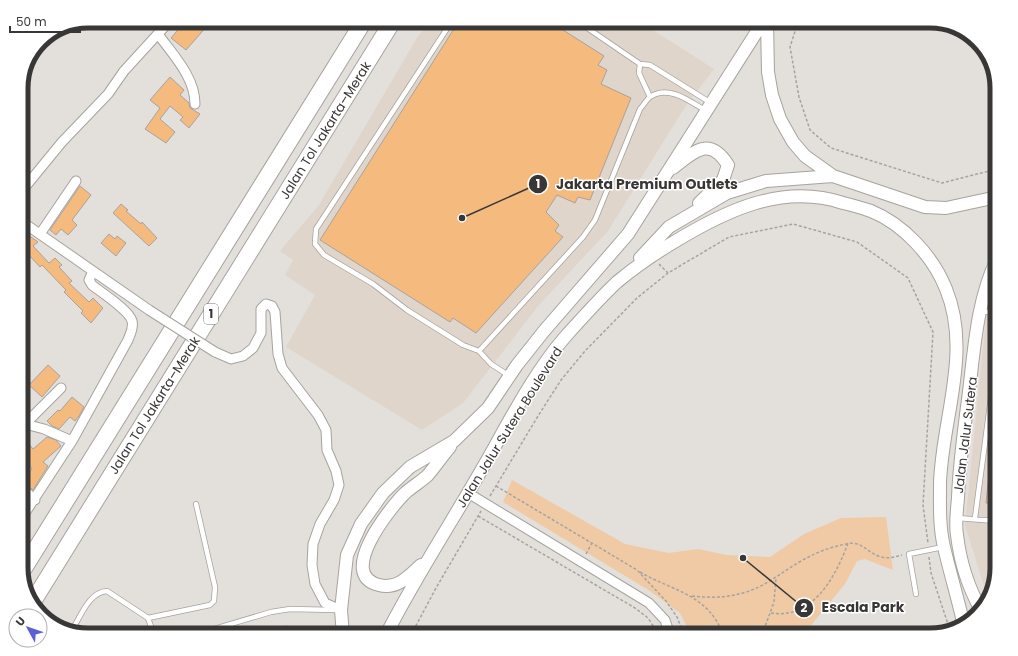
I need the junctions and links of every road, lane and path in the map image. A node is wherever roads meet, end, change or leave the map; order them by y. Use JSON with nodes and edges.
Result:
{"nodes":[{"id":1,"x":163,"y":28,"type":"edge"},
{"id":2,"x":360,"y":28,"type":"edge"},
{"id":3,"x":389,"y":28,"type":"edge"},
{"id":4,"x":447,"y":28,"type":"edge"},
{"id":5,"x":587,"y":28,"type":"edge"},
{"id":6,"x":759,"y":28,"type":"edge"},
{"id":7,"x":767,"y":28,"type":"edge"},
{"id":8,"x":796,"y":28,"type":"edge"},
{"id":9,"x":158,"y":34,"type":"junction"},
{"id":10,"x":640,"y":64,"type":"junction"},
{"id":11,"x":650,"y":97,"type":"junction"},
{"id":12,"x":195,"y":104,"type":"dead end"},
{"id":13,"x":709,"y":107,"type":"junction"},
{"id":14,"x":990,"y":171,"type":"edge"},
{"id":15,"x":833,"y":176,"type":"junction"},
{"id":16,"x":76,"y":181,"type":"dead end"},
{"id":17,"x":28,"y":183,"type":"edge"},
{"id":18,"x":656,"y":190,"type":"junction"},
{"id":19,"x":990,"y":199,"type":"edge"},
{"id":20,"x":28,"y":225,"type":"edge"},
{"id":21,"x":669,"y":227,"type":"junction"},
{"id":22,"x":40,"y":234,"type":"junction"},
{"id":23,"x":93,"y":271,"type":"junction"},
{"id":24,"x":990,"y":274,"type":"edge"},
{"id":25,"x":618,"y":282,"type":"junction"},
{"id":26,"x":980,"y":310,"type":"junction"},
{"id":27,"x":990,"y":312,"type":"edge"},
{"id":28,"x":479,"y":351,"type":"junction"},
{"id":29,"x":510,"y":376,"type":"junction"},
{"id":30,"x":61,"y":388,"type":"dead end"},
{"id":31,"x":990,"y":405,"type":"edge"},
{"id":32,"x":28,"y":421,"type":"edge"},
{"id":33,"x":28,"y":427,"type":"edge"},
{"id":34,"x":72,"y":441,"type":"junction"},
{"id":35,"x":454,"y":441,"type":"junction"},
{"id":36,"x":496,"y":486,"type":"junction"},
{"id":37,"x":468,"y":493,"type":"junction"},
{"id":38,"x":28,"y":494,"type":"edge"},
{"id":39,"x":35,"y":500,"type":"junction"},
{"id":40,"x":196,"y":504,"type":"dead end"},
{"id":41,"x":486,"y":504,"type":"junction"},
{"id":42,"x":28,"y":510,"type":"edge"},
{"id":43,"x":478,"y":516,"type":"junction"},
{"id":44,"x":956,"y":518,"type":"junction"},
{"id":45,"x":975,"y":518,"type":"junction"},
{"id":46,"x":990,"y":519,"type":"edge"},
{"id":47,"x":848,"y":543,"type":"junction"},
{"id":48,"x":944,"y":546,"type":"junction"},
{"id":49,"x":928,"y":550,"type":"junction"},
{"id":50,"x":909,"y":554,"type":"junction"},
{"id":51,"x":428,"y":559,"type":"junction"},
{"id":52,"x":28,"y":562,"type":"edge"},
{"id":53,"x":637,"y":570,"type":"junction"},
{"id":54,"x":776,"y":578,"type":"junction"},
{"id":55,"x":916,"y":594,"type":"dead end"},
{"id":56,"x":692,"y":596,"type":"junction"},
{"id":57,"x":36,"y":597,"type":"edge"},
{"id":58,"x":978,"y":603,"type":"edge"},
{"id":59,"x":341,"y":610,"type":"junction"},
{"id":60,"x":771,"y":613,"type":"junction"},
{"id":61,"x":148,"y":618,"type":"junction"},
{"id":62,"x":962,"y":619,"type":"edge"},
{"id":63,"x":230,"y":625,"type":"junction"},
{"id":64,"x":948,"y":625,"type":"edge"},
{"id":65,"x":74,"y":626,"type":"edge"},
{"id":66,"x":152,"y":628,"type":"edge"},
{"id":67,"x":219,"y":628,"type":"edge"},
{"id":68,"x":231,"y":628,"type":"edge"},
{"id":69,"x":342,"y":628,"type":"edge"},
{"id":70,"x":390,"y":628,"type":"edge"},
{"id":71,"x":415,"y":628,"type":"edge"},
{"id":72,"x":654,"y":628,"type":"edge"},
{"id":73,"x":667,"y":628,"type":"edge"},
{"id":74,"x":681,"y":628,"type":"edge"},
{"id":75,"x":719,"y":628,"type":"edge"},
{"id":76,"x":765,"y":628,"type":"edge"}],
"edges":[{"from":1,"to":9,"type":"street"},
{"from":2,"to":52,"type":"highway","name":"Jalan Tol Jakarta–Merak","number":"1"},
{"from":3,"to":57,"type":"highway","name":"Jalan Tol Jakarta–Merak","number":"1"},
{"from":4,"to":28,"type":"lane"},
{"from":5,"to":10,"type":"lane"},
{"from":6,"to":13,"type":"main road","name":"Jalan Jalur Sutera Boulevard"},
{"from":7,"to":15,"type":"main road"},
{"from":8,"to":14,"type":"path"},
{"from":9,"to":12,"type":"street"},
{"from":9,"to":17,"type":"street"},
{"from":10,"to":11,"type":"lane"},
{"from":10,"to":13,"type":"lane"},
{"from":11,"to":13,"type":"lane"},
{"from":11,"to":28,"type":"lane"},
{"from":13,"to":18,"type":"main road","name":"Jalan Jalur Sutera Boulevard"},
{"from":15,"to":19,"type":"main road"},
{"from":15,"to":21,"type":"main road"},
{"from":16,"to":22,"type":"street"},
{"from":18,"to":21,"type":"main road"},
{"from":18,"to":29,"type":"main road","name":"Jalan Jalur Sutera Boulevard"},
{"from":20,"to":22,"type":"street"},
{"from":21,"to":25,"type":"main road"},
{"from":22,"to":23,"type":"street"},
{"from":23,"to":34,"type":"street"},
{"from":23,"to":59,"type":"street","bridge":true},
{"from":24,"to":26,"type":"main road","name":"Jalan Jalur Sutera"},
{"from":25,"to":37,"type":"main road","name":"Jalan Jalur Sutera Boulevard"},
{"from":25,"to":48,"type":"main road","name":"Jalan Jalur Sutera Boulevard"},
{"from":26,"to":27,"type":"lane"},
{"from":26,"to":44,"type":"main road","name":"Jalan Jalur Sutera"},
{"from":28,"to":29,"type":"lane"},
{"from":29,"to":35,"type":"main road","name":"Jalan Jalur Sutera Boulevard"},
{"from":30,"to":32,"type":"street"},
{"from":31,"to":45,"type":"lane"},
{"from":33,"to":34,"type":"street"},
{"from":34,"to":39,"type":"street"},
{"from":35,"to":51,"type":"main road"},
{"from":35,"to":59,"type":"main road","name":"Jalan Jalur Sutera Boulevard"},
{"from":36,"to":41,"type":"path"},
{"from":36,"to":49,"type":"path"},
{"from":36,"to":53,"type":"path"},
{"from":37,"to":41,"type":"street"},
{"from":37,"to":51,"type":"main road","name":"Jalan Jalur Sutera Boulevard"},
{"from":38,"to":39,"type":"street"},
{"from":39,"to":42,"type":"street"},
{"from":40,"to":61,"type":"lane"},
{"from":41,"to":43,"type":"path"},
{"from":41,"to":73,"type":"street"},
{"from":43,"to":71,"type":"path"},
{"from":43,"to":72,"type":"path"},
{"from":44,"to":45,"type":"lane"},
{"from":44,"to":58,"type":"main road","name":"Jalan Jalur Sutera"},
{"from":45,"to":46,"type":"lane"},
{"from":47,"to":50,"type":"path"},
{"from":47,"to":54,"type":"path"},
{"from":47,"to":60,"type":"path"},
{"from":48,"to":49,"type":"lane"},
{"from":48,"to":62,"type":"main road","name":"Jalan Jalur Sutera Boulevard"},
{"from":49,"to":50,"type":"lane"},
{"from":49,"to":64,"type":"path"},
{"from":50,"to":55,"type":"lane"},
{"from":51,"to":70,"type":"main road","name":"Jalan Jalur Sutera Boulevard"},
{"from":53,"to":56,"type":"path"},
{"from":53,"to":74,"type":"path"},
{"from":54,"to":56,"type":"path"},
{"from":54,"to":60,"type":"path"},
{"from":56,"to":75,"type":"path"},
{"from":59,"to":63,"type":"lane"},
{"from":59,"to":69,"type":"main road","name":"Jalan Jalur Sutera Boulevard"},
{"from":60,"to":76,"type":"path"},
{"from":61,"to":65,"type":"lane"},
{"from":61,"to":66,"type":"lane"},
{"from":63,"to":67,"type":"lane"},
{"from":63,"to":68,"type":"lane"}]}
